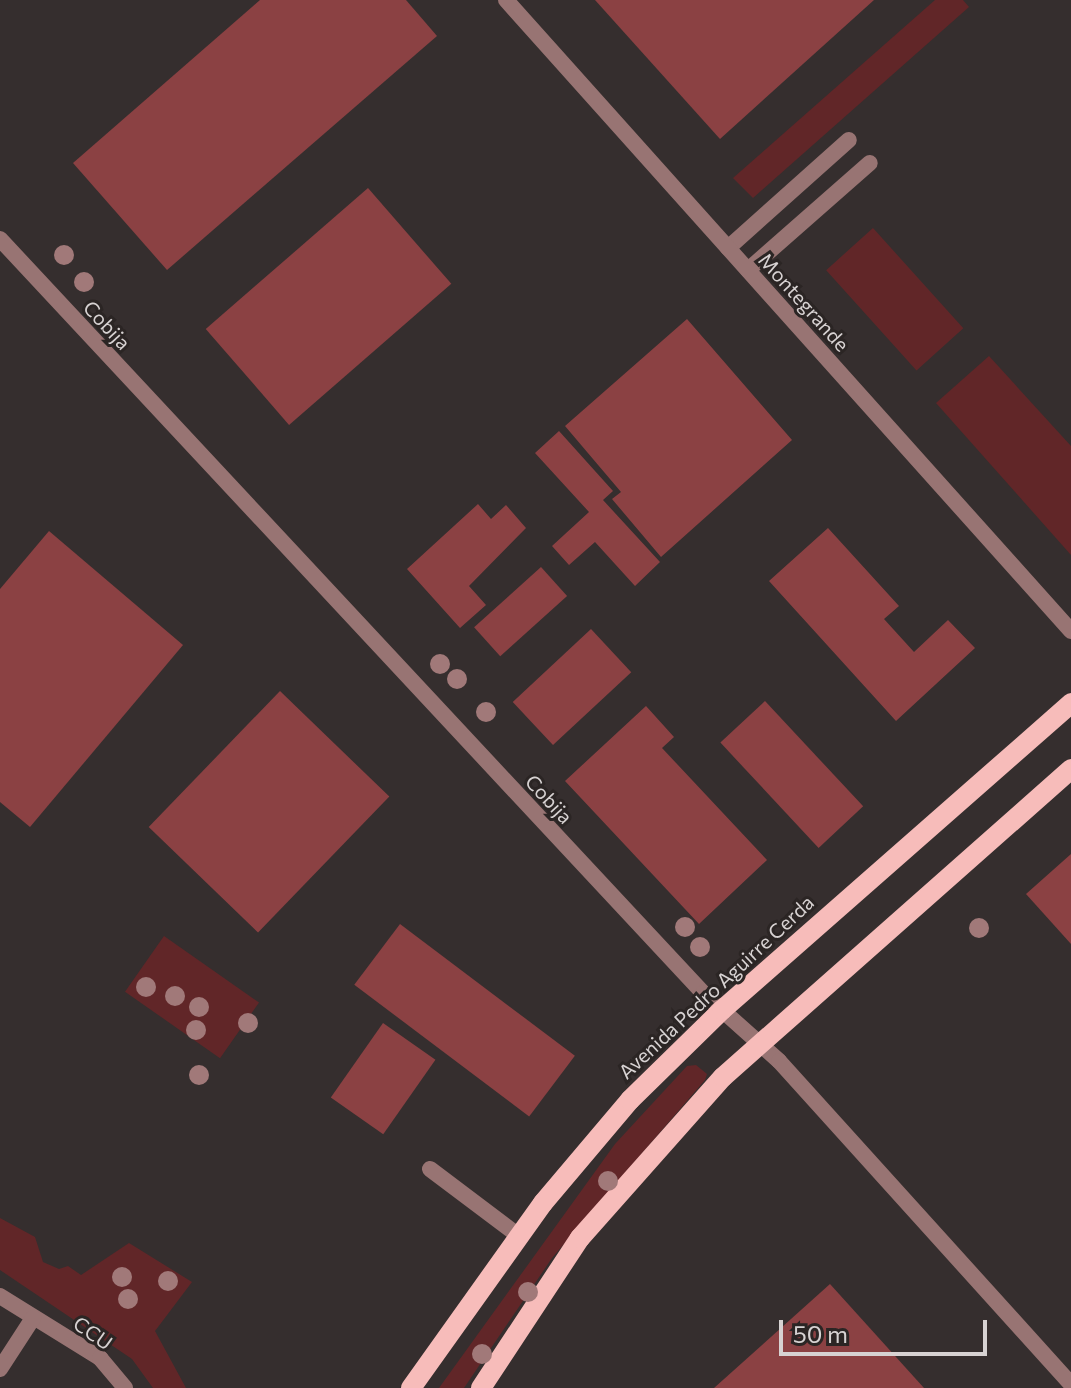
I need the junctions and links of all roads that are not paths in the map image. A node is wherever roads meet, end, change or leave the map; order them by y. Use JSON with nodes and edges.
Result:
{"nodes":[{"id":1,"x":506,"y":0,"type":"edge"},
{"id":2,"x":849,"y":140,"type":"dead end"},
{"id":3,"x":870,"y":163,"type":"dead end"},
{"id":4,"x":0,"y":239,"type":"edge"},
{"id":5,"x":728,"y":248,"type":"junction"},
{"id":6,"x":748,"y":270,"type":"junction"},
{"id":7,"x":1071,"y":631,"type":"edge"},
{"id":8,"x":1071,"y":703,"type":"edge"},
{"id":9,"x":1071,"y":769,"type":"edge"},
{"id":10,"x":722,"y":1010,"type":"junction"},
{"id":11,"x":759,"y":1043,"type":"junction"},
{"id":12,"x":430,"y":1169,"type":"dead end"},
{"id":13,"x":519,"y":1236,"type":"junction"},
{"id":14,"x":0,"y":1296,"type":"edge"},
{"id":15,"x":33,"y":1318,"type":"junction"},
{"id":16,"x":0,"y":1369,"type":"edge"},
{"id":17,"x":1071,"y":1384,"type":"edge"},
{"id":18,"x":125,"y":1388,"type":"edge"},
{"id":19,"x":411,"y":1388,"type":"edge"},
{"id":20,"x":481,"y":1388,"type":"edge"}],
"edges":[{"from":1,"to":5,"type":"street","name":"Montegrande"},
{"from":2,"to":5,"type":"street"},
{"from":3,"to":6,"type":"street"},
{"from":4,"to":10,"type":"street","name":"Cobija"},
{"from":5,"to":6,"type":"street","name":"Montegrande"},
{"from":6,"to":7,"type":"street","name":"Montegrande"},
{"from":8,"to":10,"type":"main road","name":"Avenida Pedro Aguirre Cerda"},
{"from":9,"to":11,"type":"main road"},
{"from":10,"to":11,"type":"street","name":"Cobija"},
{"from":10,"to":13,"type":"main road","name":"Avenida Pedro Aguirre Cerda"},
{"from":11,"to":17,"type":"street","name":"Cobija"},
{"from":11,"to":20,"type":"main road"},
{"from":12,"to":13,"type":"street"},
{"from":13,"to":19,"type":"main road","name":"Avenida Pedro Aguirre Cerda"},
{"from":14,"to":15,"type":"street","name":"CCU"},
{"from":15,"to":16,"type":"street"},
{"from":15,"to":18,"type":"street","name":"CCU"}]}
